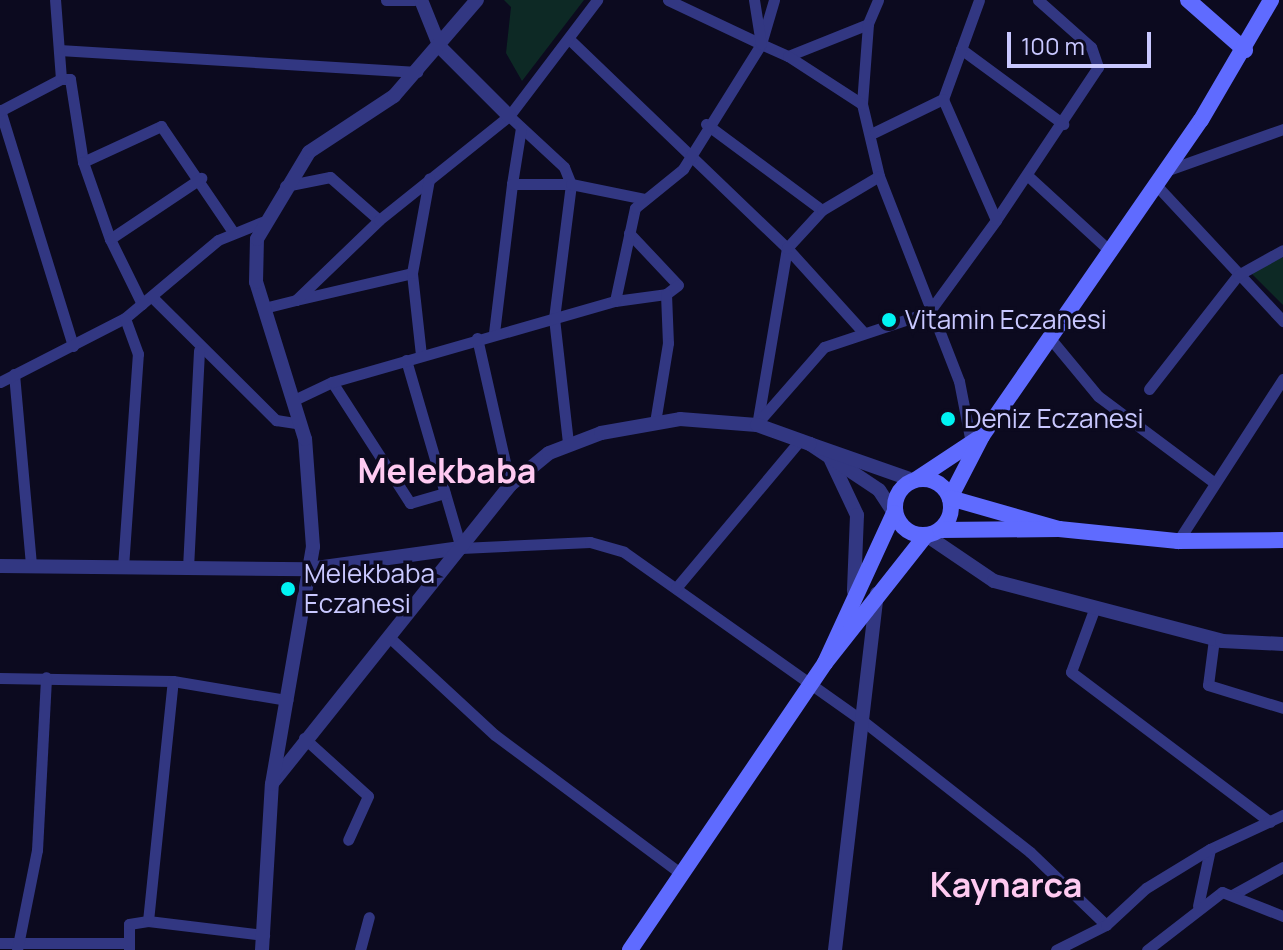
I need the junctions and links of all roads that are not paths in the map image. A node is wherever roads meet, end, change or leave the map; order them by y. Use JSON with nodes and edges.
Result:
{"nodes":[{"id":1,"x":55,"y":0,"type":"edge"},
{"id":2,"x":386,"y":0,"type":"edge"},
{"id":3,"x":414,"y":0,"type":"edge"},
{"id":4,"x":421,"y":0,"type":"edge"},
{"id":5,"x":477,"y":0,"type":"edge"},
{"id":6,"x":597,"y":0,"type":"edge"},
{"id":7,"x":669,"y":0,"type":"edge"},
{"id":8,"x":754,"y":0,"type":"edge"},
{"id":9,"x":774,"y":0,"type":"edge"},
{"id":10,"x":878,"y":0,"type":"edge"},
{"id":11,"x":979,"y":0,"type":"edge"},
{"id":12,"x":1038,"y":0,"type":"edge"},
{"id":13,"x":1188,"y":0,"type":"edge"},
{"id":14,"x":1271,"y":0,"type":"edge"},
{"id":15,"x":1281,"y":0,"type":"edge"},
{"id":16,"x":868,"y":24,"type":"junction"},
{"id":17,"x":569,"y":39,"type":"junction"},
{"id":18,"x":761,"y":44,"type":"junction"},
{"id":19,"x":440,"y":47,"type":"junction"},
{"id":20,"x":961,"y":49,"type":"junction"},
{"id":21,"x":59,"y":50,"type":"junction"},
{"id":22,"x":1245,"y":50,"type":"junction"},
{"id":23,"x":788,"y":56,"type":"junction"},
{"id":24,"x":417,"y":72,"type":"junction"},
{"id":25,"x":61,"y":79,"type":"junction"},
{"id":26,"x":943,"y":99,"type":"junction"},
{"id":27,"x":862,"y":104,"type":"junction"},
{"id":28,"x":0,"y":111,"type":"edge"},
{"id":29,"x":509,"y":116,"type":"junction"},
{"id":30,"x":706,"y":124,"type":"junction"},
{"id":31,"x":1063,"y":124,"type":"junction"},
{"id":32,"x":521,"y":128,"type":"junction"},
{"id":33,"x":1283,"y":129,"type":"edge"},
{"id":34,"x":875,"y":132,"type":"junction"},
{"id":35,"x":694,"y":153,"type":"junction"},
{"id":36,"x":83,"y":162,"type":"junction"},
{"id":37,"x":1168,"y":170,"type":"junction"},
{"id":38,"x":1027,"y":175,"type":"junction"},
{"id":39,"x":879,"y":176,"type":"junction"},
{"id":40,"x":201,"y":178,"type":"junction"},
{"id":41,"x":429,"y":179,"type":"junction"},
{"id":42,"x":512,"y":184,"type":"junction"},
{"id":43,"x":571,"y":184,"type":"junction"},
{"id":44,"x":285,"y":186,"type":"junction"},
{"id":45,"x":1157,"y":186,"type":"junction"},
{"id":46,"x":645,"y":199,"type":"junction"},
{"id":47,"x":822,"y":210,"type":"junction"},
{"id":48,"x":379,"y":220,"type":"junction"},
{"id":49,"x":996,"y":220,"type":"junction"},
{"id":50,"x":262,"y":222,"type":"junction"},
{"id":51,"x":233,"y":232,"type":"junction"},
{"id":52,"x":629,"y":233,"type":"junction"},
{"id":53,"x":110,"y":239,"type":"junction"},
{"id":54,"x":787,"y":248,"type":"junction"},
{"id":55,"x":1283,"y":250,"type":"edge"},
{"id":56,"x":1111,"y":252,"type":"junction"},
{"id":57,"x":412,"y":273,"type":"junction"},
{"id":58,"x":1238,"y":275,"type":"junction"},
{"id":59,"x":666,"y":294,"type":"junction"},
{"id":60,"x":147,"y":300,"type":"junction"},
{"id":61,"x":296,"y":300,"type":"junction"},
{"id":62,"x":615,"y":301,"type":"junction"},
{"id":63,"x":264,"y":308,"type":"junction"},
{"id":64,"x":929,"y":312,"type":"junction"},
{"id":65,"x":125,"y":318,"type":"junction"},
{"id":66,"x":554,"y":318,"type":"junction"},
{"id":67,"x":1283,"y":321,"type":"edge"},
{"id":68,"x":494,"y":333,"type":"junction"},
{"id":69,"x":864,"y":333,"type":"junction"},
{"id":70,"x":1049,"y":337,"type":"junction"},
{"id":71,"x":477,"y":338,"type":"junction"},
{"id":72,"x":73,"y":346,"type":"junction"},
{"id":73,"x":199,"y":350,"type":"junction"},
{"id":74,"x":421,"y":355,"type":"junction"},
{"id":75,"x":406,"y":360,"type":"junction"},
{"id":76,"x":14,"y":374,"type":"junction"},
{"id":77,"x":1283,"y":379,"type":"edge"},
{"id":78,"x":0,"y":382,"type":"edge"},
{"id":79,"x":332,"y":382,"type":"junction"},
{"id":80,"x":1149,"y":389,"type":"dead end"},
{"id":81,"x":294,"y":400,"type":"junction"},
{"id":82,"x":1283,"y":401,"type":"edge"},
{"id":83,"x":1265,"y":405,"type":"junction"},
{"id":84,"x":655,"y":422,"type":"junction"},
{"id":85,"x":301,"y":424,"type":"junction"},
{"id":86,"x":757,"y":425,"type":"junction"},
{"id":87,"x":977,"y":440,"type":"junction"},
{"id":88,"x":806,"y":441,"type":"junction"},
{"id":89,"x":568,"y":443,"type":"junction"},
{"id":90,"x":831,"y":459,"type":"junction"},
{"id":91,"x":915,"y":480,"type":"junction"},
{"id":92,"x":1212,"y":481,"type":"junction"},
{"id":93,"x":510,"y":485,"type":"junction"},
{"id":94,"x":445,"y":493,"type":"junction"},
{"id":95,"x":950,"y":498,"type":"junction"},
{"id":96,"x":894,"y":513,"type":"junction"},
{"id":97,"x":1059,"y":529,"type":"junction"},
{"id":98,"x":933,"y":533,"type":"junction"},
{"id":99,"x":1283,"y":540,"type":"edge"},
{"id":100,"x":1178,"y":541,"type":"junction"},
{"id":101,"x":461,"y":548,"type":"junction"},
{"id":102,"x":0,"y":566,"type":"edge"},
{"id":103,"x":31,"y":566,"type":"junction"},
{"id":104,"x":123,"y":567,"type":"junction"},
{"id":105,"x":188,"y":568,"type":"junction"},
{"id":106,"x":309,"y":569,"type":"junction"},
{"id":107,"x":676,"y":588,"type":"junction"},
{"id":108,"x":854,"y":591,"type":"junction"},
{"id":109,"x":877,"y":593,"type":"junction"},
{"id":110,"x":1095,"y":607,"type":"junction"},
{"id":111,"x":389,"y":637,"type":"junction"},
{"id":112,"x":1214,"y":639,"type":"junction"},
{"id":113,"x":1283,"y":644,"type":"edge"},
{"id":114,"x":825,"y":663,"type":"junction"},
{"id":115,"x":46,"y":677,"type":"junction"},
{"id":116,"x":0,"y":678,"type":"edge"},
{"id":117,"x":173,"y":681,"type":"junction"},
{"id":118,"x":810,"y":684,"type":"junction"},
{"id":119,"x":287,"y":700,"type":"junction"},
{"id":120,"x":1283,"y":708,"type":"edge"},
{"id":121,"x":863,"y":721,"type":"junction"},
{"id":122,"x":304,"y":738,"type":"junction"},
{"id":123,"x":272,"y":784,"type":"junction"},
{"id":124,"x":1283,"y":815,"type":"edge"},
{"id":125,"x":1270,"y":822,"type":"junction"},
{"id":126,"x":348,"y":840,"type":"dead end"},
{"id":127,"x":1210,"y":849,"type":"junction"},
{"id":128,"x":1283,"y":867,"type":"edge"},
{"id":129,"x":683,"y":875,"type":"junction"},
{"id":130,"x":1232,"y":895,"type":"junction"},
{"id":131,"x":1198,"y":906,"type":"junction"},
{"id":132,"x":1283,"y":916,"type":"edge"},
{"id":133,"x":369,"y":917,"type":"dead end"},
{"id":134,"x":148,"y":921,"type":"junction"},
{"id":135,"x":1106,"y":925,"type":"junction"},
{"id":136,"x":263,"y":942,"type":"edge"},
{"id":137,"x":0,"y":943,"type":"edge"},
{"id":138,"x":18,"y":946,"type":"edge"},
{"id":139,"x":126,"y":946,"type":"edge"},
{"id":140,"x":360,"y":950,"type":"edge"},
{"id":141,"x":630,"y":950,"type":"edge"},
{"id":142,"x":835,"y":950,"type":"edge"},
{"id":143,"x":1056,"y":950,"type":"edge"},
{"id":144,"x":1147,"y":950,"type":"edge"}],
"edges":[{"from":1,"to":21,"type":"street"},
{"from":2,"to":3,"type":"street"},
{"from":4,"to":19,"type":"street"},
{"from":5,"to":19,"type":"street"},
{"from":6,"to":17,"type":"street"},
{"from":7,"to":18,"type":"street"},
{"from":8,"to":18,"type":"street"},
{"from":9,"to":18,"type":"street"},
{"from":10,"to":16,"type":"street"},
{"from":11,"to":20,"type":"street"},
{"from":12,"to":31,"type":"street"},
{"from":13,"to":22,"type":"main road"},
{"from":14,"to":22,"type":"main road"},
{"from":15,"to":22,"type":"main road"},
{"from":16,"to":23,"type":"street"},
{"from":16,"to":27,"type":"street"},
{"from":17,"to":29,"type":"street"},
{"from":17,"to":35,"type":"street"},
{"from":18,"to":23,"type":"street"},
{"from":18,"to":30,"type":"street"},
{"from":19,"to":24,"type":"street"},
{"from":19,"to":29,"type":"street"},
{"from":20,"to":26,"type":"street"},
{"from":20,"to":31,"type":"street"},
{"from":21,"to":24,"type":"street"},
{"from":21,"to":25,"type":"street"},
{"from":22,"to":37,"type":"main road"},
{"from":23,"to":27,"type":"street"},
{"from":24,"to":44,"type":"street"},
{"from":25,"to":28,"type":"street"},
{"from":25,"to":36,"type":"street"},
{"from":26,"to":34,"type":"street"},
{"from":26,"to":49,"type":"street"},
{"from":27,"to":34,"type":"street"},
{"from":28,"to":72,"type":"street"},
{"from":29,"to":32,"type":"street"},
{"from":29,"to":41,"type":"street"},
{"from":30,"to":35,"type":"street"},
{"from":30,"to":47,"type":"street"},
{"from":31,"to":38,"type":"street"},
{"from":32,"to":42,"type":"street"},
{"from":32,"to":43,"type":"street"},
{"from":33,"to":37,"type":"street"},
{"from":34,"to":39,"type":"street"},
{"from":35,"to":46,"type":"street"},
{"from":35,"to":54,"type":"street"},
{"from":36,"to":40,"type":"street"},
{"from":36,"to":53,"type":"street"},
{"from":37,"to":45,"type":"main road"},
{"from":38,"to":49,"type":"street"},
{"from":38,"to":56,"type":"street"},
{"from":39,"to":47,"type":"street"},
{"from":39,"to":64,"type":"street"},
{"from":40,"to":51,"type":"street"},
{"from":40,"to":53,"type":"street"},
{"from":41,"to":48,"type":"street"},
{"from":41,"to":57,"type":"street"},
{"from":42,"to":43,"type":"street"},
{"from":42,"to":68,"type":"street"},
{"from":43,"to":46,"type":"street"},
{"from":43,"to":66,"type":"street"},
{"from":44,"to":48,"type":"street"},
{"from":44,"to":50,"type":"street"},
{"from":45,"to":56,"type":"main road"},
{"from":45,"to":58,"type":"street"},
{"from":46,"to":52,"type":"street"},
{"from":47,"to":54,"type":"street"},
{"from":48,"to":61,"type":"street"},
{"from":49,"to":64,"type":"street"},
{"from":50,"to":51,"type":"street"},
{"from":50,"to":63,"type":"street"},
{"from":51,"to":60,"type":"street"},
{"from":52,"to":59,"type":"street"},
{"from":52,"to":62,"type":"street"},
{"from":53,"to":60,"type":"street"},
{"from":54,"to":69,"type":"street"},
{"from":54,"to":86,"type":"street"},
{"from":55,"to":58,"type":"street"},
{"from":56,"to":70,"type":"main road"},
{"from":57,"to":61,"type":"street"},
{"from":57,"to":74,"type":"street"},
{"from":58,"to":67,"type":"street"},
{"from":58,"to":80,"type":"street"},
{"from":59,"to":62,"type":"street"},
{"from":59,"to":84,"type":"street"},
{"from":60,"to":65,"type":"street"},
{"from":60,"to":73,"type":"street"},
{"from":61,"to":63,"type":"street"},
{"from":62,"to":66,"type":"street"},
{"from":63,"to":81,"type":"street"},
{"from":64,"to":69,"type":"street"},
{"from":64,"to":87,"type":"street"},
{"from":65,"to":72,"type":"street"},
{"from":65,"to":104,"type":"street"},
{"from":66,"to":68,"type":"street"},
{"from":66,"to":89,"type":"street"},
{"from":68,"to":71,"type":"street"},
{"from":69,"to":86,"type":"street"},
{"from":70,"to":87,"type":"main road"},
{"from":70,"to":92,"type":"street"},
{"from":71,"to":74,"type":"street"},
{"from":71,"to":93,"type":"street"},
{"from":72,"to":76,"type":"street"},
{"from":73,"to":85,"type":"street"},
{"from":73,"to":105,"type":"street"},
{"from":74,"to":75,"type":"street"},
{"from":75,"to":79,"type":"street"},
{"from":75,"to":94,"type":"street"},
{"from":76,"to":78,"type":"street"},
{"from":76,"to":103,"type":"street"},
{"from":77,"to":83,"type":"street"},
{"from":79,"to":81,"type":"street"},
{"from":79,"to":94,"type":"street"},
{"from":81,"to":85,"type":"street"},
{"from":82,"to":83,"type":"street"},
{"from":83,"to":92,"type":"street"},
{"from":84,"to":86,"type":"street"},
{"from":84,"to":89,"type":"street"},
{"from":85,"to":106,"type":"street"},
{"from":86,"to":88,"type":"street"},
{"from":87,"to":91,"type":"main road"},
{"from":87,"to":95,"type":"main road"},
{"from":88,"to":90,"type":"street"},
{"from":88,"to":91,"type":"street"},
{"from":88,"to":107,"type":"street"},
{"from":89,"to":93,"type":"street"},
{"from":90,"to":96,"type":"street"},
{"from":90,"to":108,"type":"street"},
{"from":91,"to":95,"type":"main road"},
{"from":91,"to":96,"type":"main road"},
{"from":92,"to":100,"type":"street"},
{"from":93,"to":101,"type":"street"},
{"from":94,"to":101,"type":"street"},
{"from":95,"to":97,"type":"main road"},
{"from":95,"to":98,"type":"main road"},
{"from":96,"to":98,"type":"main road"},
{"from":96,"to":108,"type":"main road"},
{"from":97,"to":98,"type":"main road"},
{"from":97,"to":100,"type":"main road"},
{"from":98,"to":109,"type":"main road"},
{"from":98,"to":110,"type":"street"},
{"from":99,"to":100,"type":"main road"},
{"from":101,"to":106,"type":"street"},
{"from":101,"to":107,"type":"street"},
{"from":101,"to":111,"type":"street"},
{"from":102,"to":103,"type":"street"},
{"from":103,"to":104,"type":"street"},
{"from":104,"to":105,"type":"street"},
{"from":105,"to":106,"type":"street"},
{"from":106,"to":119,"type":"street"},
{"from":107,"to":118,"type":"street"},
{"from":108,"to":114,"type":"main road"},
{"from":109,"to":114,"type":"main road"},
{"from":109,"to":121,"type":"street"},
{"from":110,"to":112,"type":"street"},
{"from":110,"to":125,"type":"street"},
{"from":111,"to":122,"type":"street"},
{"from":111,"to":129,"type":"street"},
{"from":112,"to":113,"type":"street"},
{"from":112,"to":120,"type":"street"},
{"from":114,"to":118,"type":"main road"},
{"from":115,"to":116,"type":"street"},
{"from":115,"to":117,"type":"street"},
{"from":115,"to":138,"type":"street"},
{"from":117,"to":119,"type":"street"},
{"from":117,"to":134,"type":"street"},
{"from":118,"to":121,"type":"street"},
{"from":118,"to":129,"type":"main road"},
{"from":119,"to":123,"type":"street"},
{"from":121,"to":135,"type":"street"},
{"from":121,"to":142,"type":"street"},
{"from":122,"to":123,"type":"street"},
{"from":122,"to":126,"type":"street"},
{"from":123,"to":136,"type":"street"},
{"from":124,"to":125,"type":"street"},
{"from":125,"to":127,"type":"street"},
{"from":127,"to":131,"type":"street"},
{"from":127,"to":135,"type":"street"},
{"from":128,"to":130,"type":"street"},
{"from":129,"to":141,"type":"main road"},
{"from":130,"to":131,"type":"street"},
{"from":130,"to":132,"type":"street"},
{"from":131,"to":144,"type":"street"},
{"from":133,"to":140,"type":"street"},
{"from":134,"to":136,"type":"street"},
{"from":134,"to":139,"type":"street"},
{"from":135,"to":143,"type":"street"},
{"from":137,"to":138,"type":"street"},
{"from":138,"to":139,"type":"street"}]}
